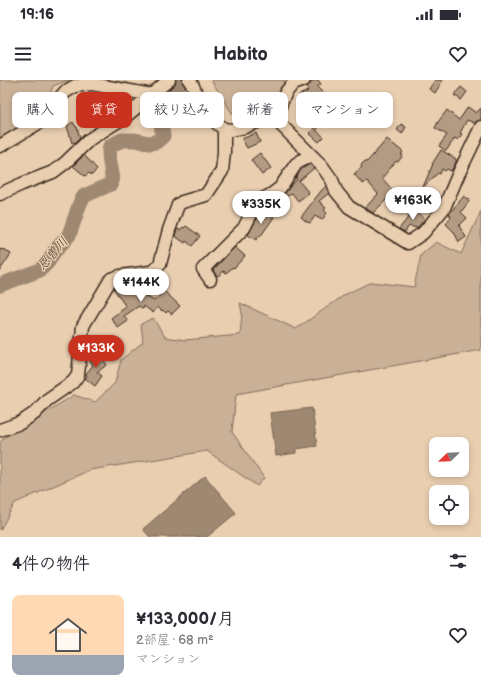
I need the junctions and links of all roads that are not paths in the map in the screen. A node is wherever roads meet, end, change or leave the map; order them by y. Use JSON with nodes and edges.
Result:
{"nodes":[{"id":1,"x":169,"y":80,"type":"edge"},
{"id":2,"x":189,"y":80,"type":"edge"},
{"id":3,"x":296,"y":81,"type":"edge"},
{"id":4,"x":155,"y":92,"type":"edge"},
{"id":5,"x":286,"y":92,"type":"edge"},
{"id":6,"x":140,"y":93,"type":"edge"},
{"id":7,"x":140,"y":105,"type":"edge"},
{"id":8,"x":481,"y":127,"type":"edge"},
{"id":9,"x":240,"y":128,"type":"edge"},
{"id":10,"x":284,"y":128,"type":"edge"},
{"id":11,"x":224,"y":129,"type":"junction"},
{"id":12,"x":0,"y":146,"type":"edge"},
{"id":13,"x":310,"y":155,"type":"junction"},
{"id":14,"x":0,"y":194,"type":"edge"},
{"id":15,"x":210,"y":279,"type":"dead end"},
{"id":16,"x":0,"y":430,"type":"edge"}],
"edges":[{"from":1,"to":4,"type":"street"},
{"from":2,"to":11,"type":"street"},
{"from":3,"to":5,"type":"street"},
{"from":6,"to":12,"type":"street"},
{"from":7,"to":14,"type":"street"},
{"from":8,"to":13,"type":"street"},
{"from":9,"to":11,"type":"street"},
{"from":10,"to":13,"type":"street"},
{"from":11,"to":16,"type":"street"},
{"from":13,"to":15,"type":"street"}]}
